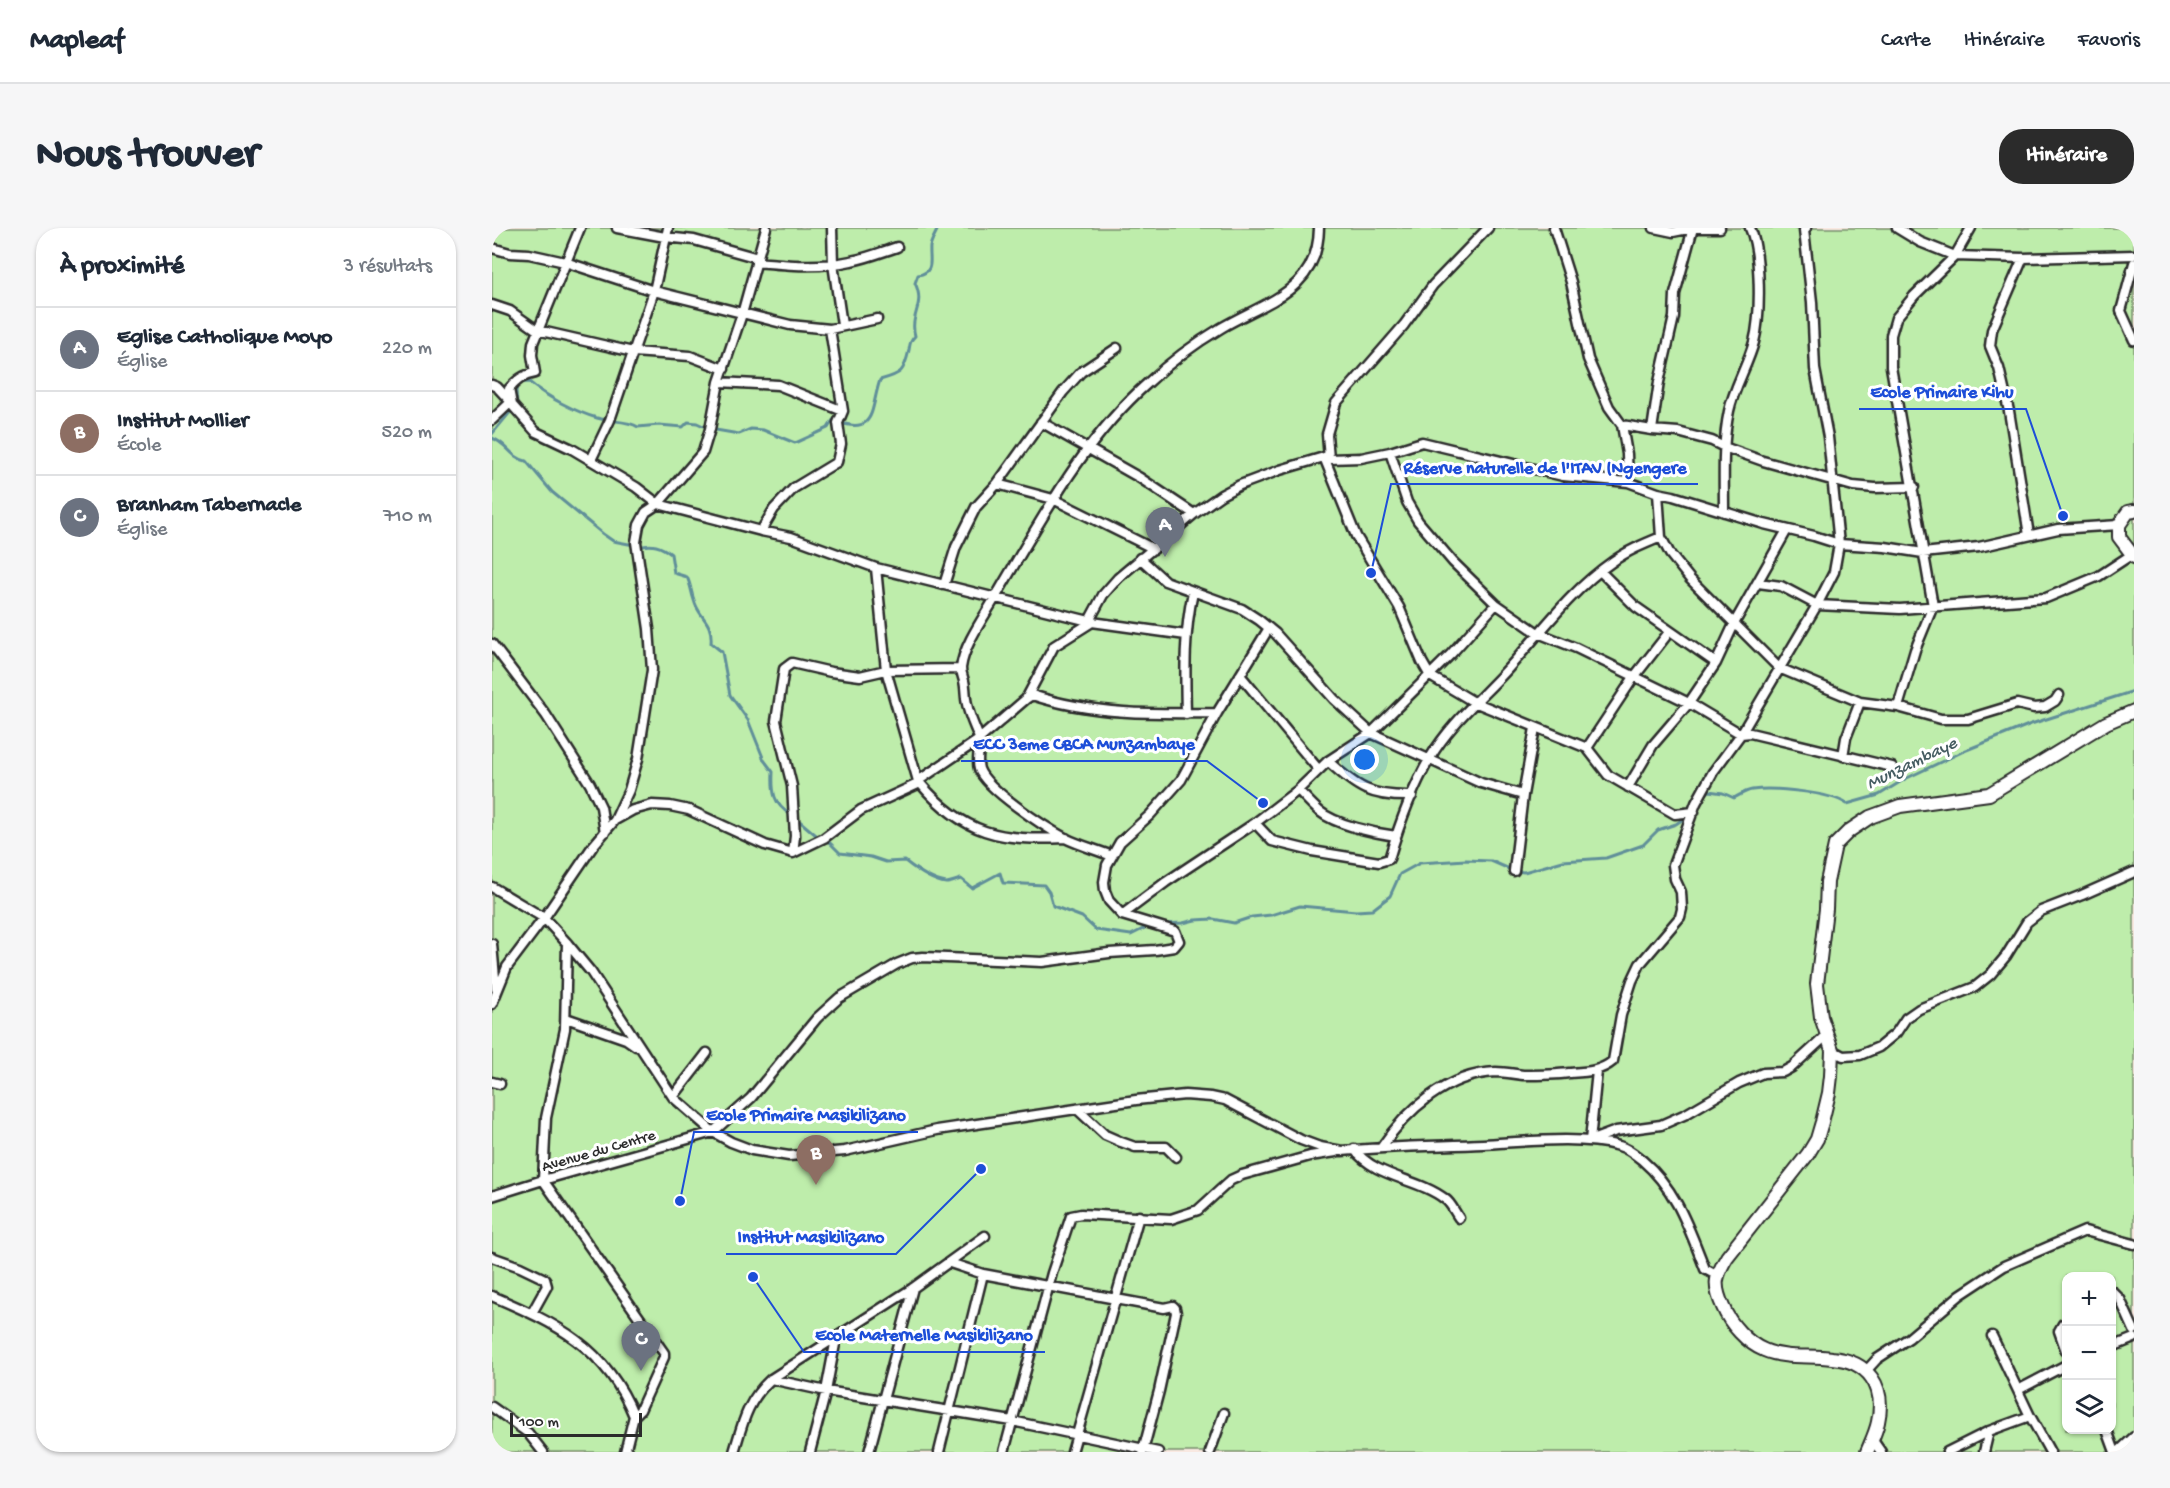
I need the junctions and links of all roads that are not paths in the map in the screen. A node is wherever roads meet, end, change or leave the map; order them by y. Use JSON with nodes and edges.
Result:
{"nodes":[{"id":1,"x":580,"y":228,"type":"edge"},
{"id":2,"x":617,"y":228,"type":"edge"},
{"id":3,"x":668,"y":228,"type":"edge"},
{"id":4,"x":766,"y":228,"type":"edge"},
{"id":5,"x":832,"y":228,"type":"edge"},
{"id":6,"x":1319,"y":228,"type":"edge"},
{"id":7,"x":1488,"y":228,"type":"edge"},
{"id":8,"x":1554,"y":228,"type":"edge"},
{"id":9,"x":1654,"y":228,"type":"edge"},
{"id":10,"x":1693,"y":228,"type":"edge"},
{"id":11,"x":1720,"y":228,"type":"edge"},
{"id":12,"x":1750,"y":228,"type":"edge"},
{"id":13,"x":1806,"y":228,"type":"edge"},
{"id":14,"x":1897,"y":228,"type":"edge"},
{"id":15,"x":1971,"y":228,"type":"edge"},
{"id":16,"x":664,"y":237,"type":"junction"},
{"id":17,"x":897,"y":247,"type":"dead end"},
{"id":18,"x":492,"y":248,"type":"edge"},
{"id":19,"x":2134,"y":255,"type":"edge"},
{"id":20,"x":1955,"y":256,"type":"junction"},
{"id":21,"x":2022,"y":258,"type":"junction"},
{"id":22,"x":757,"y":260,"type":"junction"},
{"id":23,"x":565,"y":262,"type":"junction"},
{"id":24,"x":2134,"y":263,"type":"edge"},
{"id":25,"x":833,"y":264,"type":"junction"},
{"id":26,"x":654,"y":291,"type":"junction"},
{"id":27,"x":492,"y":305,"type":"edge"},
{"id":28,"x":742,"y":314,"type":"junction"},
{"id":29,"x":877,"y":319,"type":"dead end"},
{"id":30,"x":842,"y":325,"type":"junction"},
{"id":31,"x":830,"y":329,"type":"junction"},
{"id":32,"x":537,"y":330,"type":"junction"},
{"id":33,"x":2134,"y":340,"type":"edge"},
{"id":34,"x":1117,"y":348,"type":"dead end"},
{"id":35,"x":633,"y":352,"type":"junction"},
{"id":36,"x":724,"y":369,"type":"junction"},
{"id":37,"x":719,"y":382,"type":"junction"},
{"id":38,"x":492,"y":385,"type":"edge"},
{"id":39,"x":513,"y":405,"type":"junction"},
{"id":40,"x":843,"y":411,"type":"junction"},
{"id":41,"x":492,"y":420,"type":"edge"},
{"id":42,"x":1041,"y":422,"type":"junction"},
{"id":43,"x":1622,"y":425,"type":"junction"},
{"id":44,"x":1652,"y":430,"type":"junction"},
{"id":45,"x":1724,"y":447,"type":"junction"},
{"id":46,"x":1086,"y":449,"type":"junction"},
{"id":47,"x":1390,"y":452,"type":"junction"},
{"id":48,"x":1327,"y":458,"type":"junction"},
{"id":49,"x":591,"y":460,"type":"junction"},
{"id":50,"x":1833,"y":481,"type":"junction"},
{"id":51,"x":1628,"y":482,"type":"junction"},
{"id":52,"x":997,"y":484,"type":"junction"},
{"id":53,"x":1914,"y":487,"type":"junction"},
{"id":54,"x":1658,"y":493,"type":"junction"},
{"id":55,"x":1053,"y":499,"type":"junction"},
{"id":56,"x":658,"y":504,"type":"junction"},
{"id":57,"x":2134,"y":511,"type":"edge"},
{"id":58,"x":1724,"y":512,"type":"junction"},
{"id":59,"x":1194,"y":514,"type":"junction"},
{"id":60,"x":2119,"y":525,"type":"junction"},
{"id":61,"x":1787,"y":530,"type":"junction"},
{"id":62,"x":761,"y":531,"type":"junction"},
{"id":63,"x":2029,"y":535,"type":"junction"},
{"id":64,"x":1661,"y":537,"type":"junction"},
{"id":65,"x":1839,"y":544,"type":"junction"},
{"id":66,"x":1154,"y":549,"type":"junction"},
{"id":67,"x":1923,"y":553,"type":"junction"},
{"id":68,"x":2133,"y":556,"type":"edge"},
{"id":69,"x":1140,"y":558,"type":"junction"},
{"id":70,"x":876,"y":568,"type":"junction"},
{"id":71,"x":1600,"y":571,"type":"junction"},
{"id":72,"x":1758,"y":583,"type":"junction"},
{"id":73,"x":944,"y":585,"type":"junction"},
{"id":74,"x":1193,"y":592,"type":"junction"},
{"id":75,"x":996,"y":598,"type":"junction"},
{"id":76,"x":1496,"y":604,"type":"junction"},
{"id":77,"x":1817,"y":605,"type":"junction"},
{"id":78,"x":1933,"y":606,"type":"junction"},
{"id":79,"x":1091,"y":622,"type":"junction"},
{"id":80,"x":1735,"y":622,"type":"junction"},
{"id":81,"x":1269,"y":628,"type":"junction"},
{"id":82,"x":1670,"y":631,"type":"junction"},
{"id":83,"x":1538,"y":633,"type":"junction"},
{"id":84,"x":1186,"y":635,"type":"junction"},
{"id":85,"x":492,"y":644,"type":"edge"},
{"id":86,"x":1716,"y":663,"type":"junction"},
{"id":87,"x":1779,"y":668,"type":"junction"},
{"id":88,"x":961,"y":669,"type":"junction"},
{"id":89,"x":886,"y":670,"type":"junction"},
{"id":90,"x":1240,"y":675,"type":"junction"},
{"id":91,"x":1430,"y":676,"type":"junction"},
{"id":92,"x":1634,"y":677,"type":"junction"},
{"id":93,"x":2059,"y":695,"type":"dead end"},
{"id":94,"x":1026,"y":699,"type":"junction"},
{"id":95,"x":1474,"y":702,"type":"junction"},
{"id":96,"x":1860,"y":702,"type":"junction"},
{"id":97,"x":1689,"y":703,"type":"junction"},
{"id":98,"x":1898,"y":707,"type":"junction"},
{"id":99,"x":2134,"y":711,"type":"edge"},
{"id":100,"x":1217,"y":713,"type":"junction"},
{"id":101,"x":1186,"y":714,"type":"junction"},
{"id":102,"x":1535,"y":728,"type":"junction"},
{"id":103,"x":1371,"y":733,"type":"junction"},
{"id":104,"x":1740,"y":734,"type":"junction"},
{"id":105,"x":978,"y":740,"type":"junction"},
{"id":106,"x":1587,"y":748,"type":"junction"},
{"id":107,"x":1843,"y":756,"type":"junction"},
{"id":108,"x":1429,"y":760,"type":"junction"},
{"id":109,"x":1328,"y":761,"type":"junction"},
{"id":110,"x":1892,"y":767,"type":"dead end"},
{"id":111,"x":1319,"y":770,"type":"junction"},
{"id":112,"x":919,"y":782,"type":"junction"},
{"id":113,"x":1628,"y":787,"type":"junction"},
{"id":114,"x":1298,"y":790,"type":"junction"},
{"id":115,"x":1523,"y":795,"type":"junction"},
{"id":116,"x":1412,"y":796,"type":"junction"},
{"id":117,"x":1695,"y":807,"type":"junction"},
{"id":118,"x":615,"y":820,"type":"junction"},
{"id":119,"x":1255,"y":823,"type":"junction"},
{"id":120,"x":604,"y":832,"type":"junction"},
{"id":121,"x":1396,"y":836,"type":"junction"},
{"id":122,"x":1066,"y":838,"type":"junction"},
{"id":123,"x":793,"y":853,"type":"junction"},
{"id":124,"x":1112,"y":856,"type":"junction"},
{"id":125,"x":1514,"y":872,"type":"dead end"},
{"id":126,"x":2134,"y":872,"type":"edge"},
{"id":127,"x":492,"y":887,"type":"edge"},
{"id":128,"x":1122,"y":915,"type":"junction"},
{"id":129,"x":544,"y":918,"type":"junction"},
{"id":130,"x":567,"y":943,"type":"junction"},
{"id":131,"x":492,"y":944,"type":"edge"},
{"id":132,"x":496,"y":991,"type":"junction"},
{"id":133,"x":492,"y":1004,"type":"edge"},
{"id":134,"x":566,"y":1018,"type":"junction"},
{"id":135,"x":1827,"y":1035,"type":"junction"},
{"id":136,"x":639,"y":1048,"type":"junction"},
{"id":137,"x":1832,"y":1050,"type":"junction"},
{"id":138,"x":707,"y":1053,"type":"dead end"},
{"id":139,"x":1597,"y":1071,"type":"junction"},
{"id":140,"x":673,"y":1097,"type":"junction"},
{"id":141,"x":1077,"y":1109,"type":"junction"},
{"id":142,"x":713,"y":1132,"type":"junction"},
{"id":143,"x":1590,"y":1141,"type":"junction"},
{"id":144,"x":1354,"y":1149,"type":"junction"},
{"id":145,"x":1381,"y":1149,"type":"junction"},
{"id":146,"x":1342,"y":1151,"type":"junction"},
{"id":147,"x":1176,"y":1157,"type":"dead end"},
{"id":148,"x":543,"y":1180,"type":"junction"},
{"id":149,"x":492,"y":1196,"type":"edge"},
{"id":150,"x":1139,"y":1216,"type":"junction"},
{"id":151,"x":1459,"y":1218,"type":"dead end"},
{"id":152,"x":985,"y":1236,"type":"dead end"},
{"id":153,"x":2134,"y":1244,"type":"edge"},
{"id":154,"x":492,"y":1257,"type":"edge"},
{"id":155,"x":950,"y":1263,"type":"junction"},
{"id":156,"x":983,"y":1274,"type":"junction"},
{"id":157,"x":1716,"y":1275,"type":"junction"},
{"id":158,"x":1049,"y":1287,"type":"junction"},
{"id":159,"x":913,"y":1288,"type":"junction"},
{"id":160,"x":2116,"y":1295,"type":"edge"},
{"id":161,"x":492,"y":1296,"type":"edge"},
{"id":162,"x":1115,"y":1299,"type":"junction"},
{"id":163,"x":532,"y":1313,"type":"junction"},
{"id":164,"x":2134,"y":1330,"type":"edge"},
{"id":165,"x":1992,"y":1336,"type":"dead end"},
{"id":166,"x":2134,"y":1338,"type":"edge"},
{"id":167,"x":836,"y":1339,"type":"junction"},
{"id":168,"x":2116,"y":1345,"type":"edge"},
{"id":169,"x":2062,"y":1368,"type":"edge"},
{"id":170,"x":1867,"y":1371,"type":"junction"},
{"id":171,"x":771,"y":1379,"type":"junction"},
{"id":172,"x":2018,"y":1390,"type":"junction"},
{"id":173,"x":826,"y":1391,"type":"junction"},
{"id":174,"x":882,"y":1399,"type":"junction"},
{"id":175,"x":492,"y":1407,"type":"edge"},
{"id":176,"x":948,"y":1411,"type":"junction"},
{"id":177,"x":1224,"y":1413,"type":"dead end"},
{"id":178,"x":634,"y":1416,"type":"junction"},
{"id":179,"x":2030,"y":1416,"type":"junction"},
{"id":180,"x":1012,"y":1421,"type":"junction"},
{"id":181,"x":1989,"y":1431,"type":"junction"},
{"id":182,"x":2109,"y":1434,"type":"edge"},
{"id":183,"x":1077,"y":1436,"type":"junction"},
{"id":184,"x":2134,"y":1437,"type":"edge"},
{"id":185,"x":1872,"y":1439,"type":"junction"},
{"id":186,"x":1144,"y":1450,"type":"edge"},
{"id":187,"x":2120,"y":1451,"type":"edge"},
{"id":188,"x":543,"y":1452,"type":"edge"},
{"id":189,"x":625,"y":1452,"type":"edge"},
{"id":190,"x":734,"y":1452,"type":"edge"},
{"id":191,"x":810,"y":1452,"type":"edge"},
{"id":192,"x":869,"y":1452,"type":"edge"},
{"id":193,"x":939,"y":1452,"type":"edge"},
{"id":194,"x":1004,"y":1452,"type":"edge"},
{"id":195,"x":1072,"y":1452,"type":"edge"},
{"id":196,"x":1158,"y":1452,"type":"edge"},
{"id":197,"x":1210,"y":1452,"type":"edge"},
{"id":198,"x":1867,"y":1452,"type":"edge"},
{"id":199,"x":1881,"y":1452,"type":"edge"},
{"id":200,"x":1947,"y":1452,"type":"edge"},
{"id":201,"x":1984,"y":1452,"type":"edge"},
{"id":202,"x":2050,"y":1452,"type":"edge"}],
"edges":[{"from":1,"to":23,"type":"street"},
{"from":2,"to":16,"type":"street"},
{"from":3,"to":16,"type":"street"},
{"from":4,"to":22,"type":"street"},
{"from":5,"to":25,"type":"street"},
{"from":6,"to":46,"type":"street"},
{"from":7,"to":48,"type":"street"},
{"from":8,"to":43,"type":"street"},
{"from":9,"to":10,"type":"street"},
{"from":10,"to":11,"type":"street"},
{"from":10,"to":44,"type":"street"},
{"from":12,"to":45,"type":"street"},
{"from":13,"to":50,"type":"street"},
{"from":14,"to":20,"type":"street"},
{"from":15,"to":20,"type":"street"},
{"from":16,"to":22,"type":"street"},
{"from":16,"to":26,"type":"street"},
{"from":17,"to":25,"type":"street"},
{"from":18,"to":23,"type":"street"},
{"from":19,"to":21,"type":"street"},
{"from":20,"to":21,"type":"street"},
{"from":20,"to":53,"type":"street"},
{"from":21,"to":63,"type":"street"},
{"from":22,"to":25,"type":"street"},
{"from":22,"to":28,"type":"street"},
{"from":23,"to":26,"type":"street"},
{"from":23,"to":32,"type":"street"},
{"from":24,"to":33,"type":"street"},
{"from":25,"to":30,"type":"street"},
{"from":26,"to":28,"type":"street"},
{"from":26,"to":35,"type":"street"},
{"from":27,"to":32,"type":"street"},
{"from":28,"to":31,"type":"street"},
{"from":28,"to":36,"type":"street"},
{"from":29,"to":30,"type":"street"},
{"from":30,"to":31,"type":"street"},
{"from":31,"to":40,"type":"street"},
{"from":32,"to":35,"type":"street"},
{"from":32,"to":39,"type":"street"},
{"from":34,"to":42,"type":"street"},
{"from":35,"to":36,"type":"street"},
{"from":35,"to":49,"type":"street"},
{"from":36,"to":37,"type":"street"},
{"from":37,"to":40,"type":"street"},
{"from":37,"to":56,"type":"street"},
{"from":38,"to":39,"type":"street"},
{"from":39,"to":41,"type":"street"},
{"from":39,"to":49,"type":"street"},
{"from":40,"to":62,"type":"street"},
{"from":42,"to":46,"type":"street"},
{"from":42,"to":52,"type":"street"},
{"from":43,"to":44,"type":"street"},
{"from":43,"to":51,"type":"street"},
{"from":44,"to":45,"type":"street"},
{"from":45,"to":50,"type":"street"},
{"from":45,"to":58,"type":"street"},
{"from":46,"to":55,"type":"street"},
{"from":46,"to":59,"type":"street"},
{"from":47,"to":48,"type":"street"},
{"from":47,"to":51,"type":"street"},
{"from":47,"to":76,"type":"street"},
{"from":48,"to":59,"type":"street"},
{"from":48,"to":91,"type":"street"},
{"from":49,"to":56,"type":"street"},
{"from":50,"to":53,"type":"street"},
{"from":50,"to":65,"type":"street"},
{"from":51,"to":54,"type":"street"},
{"from":52,"to":55,"type":"street"},
{"from":52,"to":73,"type":"street"},
{"from":53,"to":67,"type":"street"},
{"from":54,"to":58,"type":"street"},
{"from":54,"to":64,"type":"street"},
{"from":55,"to":66,"type":"street"},
{"from":55,"to":75,"type":"street"},
{"from":56,"to":62,"type":"street"},
{"from":56,"to":118,"type":"street"},
{"from":57,"to":60,"type":"street"},
{"from":58,"to":61,"type":"street"},
{"from":59,"to":66,"type":"street"},
{"from":60,"to":63,"type":"street"},
{"from":60,"to":68,"type":"street"},
{"from":61,"to":65,"type":"street"},
{"from":61,"to":72,"type":"street"},
{"from":62,"to":70,"type":"street"},
{"from":63,"to":67,"type":"street"},
{"from":64,"to":71,"type":"street"},
{"from":64,"to":80,"type":"street"},
{"from":65,"to":67,"type":"street"},
{"from":65,"to":77,"type":"street"},
{"from":66,"to":69,"type":"street"},
{"from":67,"to":78,"type":"street"},
{"from":68,"to":78,"type":"street"},
{"from":69,"to":74,"type":"street"},
{"from":69,"to":79,"type":"street"},
{"from":70,"to":73,"type":"street"},
{"from":70,"to":89,"type":"street"},
{"from":71,"to":82,"type":"street"},
{"from":71,"to":83,"type":"street"},
{"from":72,"to":77,"type":"street"},
{"from":72,"to":80,"type":"street"},
{"from":73,"to":75,"type":"street"},
{"from":74,"to":81,"type":"street"},
{"from":74,"to":84,"type":"street"},
{"from":75,"to":79,"type":"street"},
{"from":75,"to":88,"type":"street"},
{"from":76,"to":83,"type":"street"},
{"from":76,"to":91,"type":"street"},
{"from":77,"to":78,"type":"street"},
{"from":77,"to":87,"type":"street"},
{"from":78,"to":98,"type":"street"},
{"from":79,"to":84,"type":"street"},
{"from":79,"to":94,"type":"street"},
{"from":80,"to":86,"type":"street"},
{"from":80,"to":87,"type":"street"},
{"from":81,"to":90,"type":"street"},
{"from":81,"to":103,"type":"street"},
{"from":82,"to":86,"type":"street"},
{"from":82,"to":92,"type":"street"},
{"from":83,"to":92,"type":"street"},
{"from":83,"to":95,"type":"street"},
{"from":84,"to":101,"type":"street"},
{"from":85,"to":120,"type":"street"},
{"from":86,"to":97,"type":"street"},
{"from":87,"to":96,"type":"street"},
{"from":87,"to":104,"type":"street"},
{"from":88,"to":89,"type":"street"},
{"from":88,"to":105,"type":"street"},
{"from":89,"to":112,"type":"street"},
{"from":89,"to":123,"type":"street"},
{"from":90,"to":100,"type":"street"},
{"from":90,"to":111,"type":"street"},
{"from":91,"to":95,"type":"street"},
{"from":91,"to":103,"type":"street"},
{"from":92,"to":97,"type":"street"},
{"from":92,"to":106,"type":"street"},
{"from":93,"to":98,"type":"street"},
{"from":94,"to":101,"type":"street"},
{"from":94,"to":105,"type":"street"},
{"from":95,"to":102,"type":"street"},
{"from":95,"to":108,"type":"street"},
{"from":96,"to":98,"type":"street"},
{"from":96,"to":107,"type":"street"},
{"from":97,"to":104,"type":"street"},
{"from":97,"to":113,"type":"street"},
{"from":99,"to":135,"type":"street"},
{"from":100,"to":101,"type":"street"},
{"from":100,"to":124,"type":"street"},
{"from":102,"to":106,"type":"street"},
{"from":102,"to":115,"type":"street"},
{"from":103,"to":108,"type":"street"},
{"from":103,"to":109,"type":"street"},
{"from":104,"to":107,"type":"street"},
{"from":104,"to":117,"type":"street"},
{"from":105,"to":112,"type":"street"},
{"from":105,"to":122,"type":"street"},
{"from":106,"to":113,"type":"street"},
{"from":107,"to":110,"type":"street"},
{"from":108,"to":115,"type":"street"},
{"from":108,"to":116,"type":"street"},
{"from":109,"to":111,"type":"street"},
{"from":109,"to":116,"type":"street"},
{"from":111,"to":114,"type":"street"},
{"from":112,"to":122,"type":"street"},
{"from":112,"to":123,"type":"street"},
{"from":113,"to":117,"type":"street"},
{"from":114,"to":119,"type":"street"},
{"from":114,"to":121,"type":"street"},
{"from":115,"to":125,"type":"street"},
{"from":116,"to":121,"type":"street"},
{"from":117,"to":139,"type":"street"},
{"from":118,"to":120,"type":"street"},
{"from":118,"to":123,"type":"street"},
{"from":119,"to":121,"type":"street"},
{"from":119,"to":128,"type":"street"},
{"from":120,"to":129,"type":"street"},
{"from":122,"to":124,"type":"street"},
{"from":124,"to":128,"type":"street"},
{"from":126,"to":137,"type":"street"},
{"from":127,"to":129,"type":"street"},
{"from":128,"to":142,"type":"street"},
{"from":129,"to":130,"type":"street"},
{"from":129,"to":132,"type":"street"},
{"from":130,"to":134,"type":"street"},
{"from":130,"to":136,"type":"street"},
{"from":131,"to":132,"type":"street"},
{"from":132,"to":133,"type":"street"},
{"from":134,"to":136,"type":"street"},
{"from":134,"to":148,"type":"street"},
{"from":135,"to":137,"type":"street"},
{"from":135,"to":143,"type":"street"},
{"from":136,"to":140,"type":"street"},
{"from":137,"to":157,"type":"street"},
{"from":138,"to":140,"type":"street"},
{"from":139,"to":143,"type":"street"},
{"from":139,"to":145,"type":"street"},
{"from":140,"to":142,"type":"street"},
{"from":141,"to":142,"type":"street"},
{"from":141,"to":146,"type":"street"},
{"from":141,"to":147,"type":"street"},
{"from":142,"to":148,"type":"street","name":"Avenue du Centre"},
{"from":143,"to":145,"type":"street"},
{"from":143,"to":157,"type":"street"},
{"from":144,"to":145,"type":"street"},
{"from":144,"to":146,"type":"street"},
{"from":144,"to":151,"type":"street"},
{"from":146,"to":150,"type":"street"},
{"from":148,"to":149,"type":"street","name":"Avenue du Centre"},
{"from":148,"to":178,"type":"street"},
{"from":150,"to":158,"type":"street"},
{"from":150,"to":162,"type":"street"},
{"from":152,"to":155,"type":"street"},
{"from":153,"to":170,"type":"street"},
{"from":154,"to":163,"type":"street"},
{"from":155,"to":156,"type":"street"},
{"from":155,"to":159,"type":"street"},
{"from":156,"to":158,"type":"street"},
{"from":156,"to":176,"type":"street"},
{"from":157,"to":170,"type":"street"},
{"from":158,"to":162,"type":"street"},
{"from":158,"to":180,"type":"street"},
{"from":159,"to":167,"type":"street"},
{"from":159,"to":174,"type":"street"},
{"from":160,"to":164,"type":"street"},
{"from":161,"to":163,"type":"street"},
{"from":162,"to":183,"type":"street"},
{"from":162,"to":186,"type":"street"},
{"from":163,"to":178,"type":"street"},
{"from":165,"to":172,"type":"street"},
{"from":166,"to":168,"type":"street"},
{"from":167,"to":171,"type":"street"},
{"from":167,"to":173,"type":"street"},
{"from":169,"to":172,"type":"street"},
{"from":170,"to":185,"type":"street"},
{"from":171,"to":173,"type":"street"},
{"from":171,"to":190,"type":"street"},
{"from":172,"to":179,"type":"street"},
{"from":173,"to":174,"type":"street"},
{"from":173,"to":191,"type":"street"},
{"from":174,"to":176,"type":"street"},
{"from":174,"to":192,"type":"street"},
{"from":175,"to":188,"type":"street"},
{"from":176,"to":180,"type":"street"},
{"from":176,"to":193,"type":"street"},
{"from":177,"to":197,"type":"street"},
{"from":178,"to":189,"type":"street"},
{"from":179,"to":181,"type":"street"},
{"from":179,"to":202,"type":"street"},
{"from":180,"to":183,"type":"street"},
{"from":180,"to":194,"type":"street"},
{"from":181,"to":200,"type":"street"},
{"from":181,"to":201,"type":"street"},
{"from":182,"to":187,"type":"street"},
{"from":183,"to":186,"type":"street"},
{"from":183,"to":195,"type":"street"},
{"from":184,"to":187,"type":"street"},
{"from":185,"to":198,"type":"street"},
{"from":185,"to":199,"type":"street"},
{"from":186,"to":196,"type":"street"}]}
